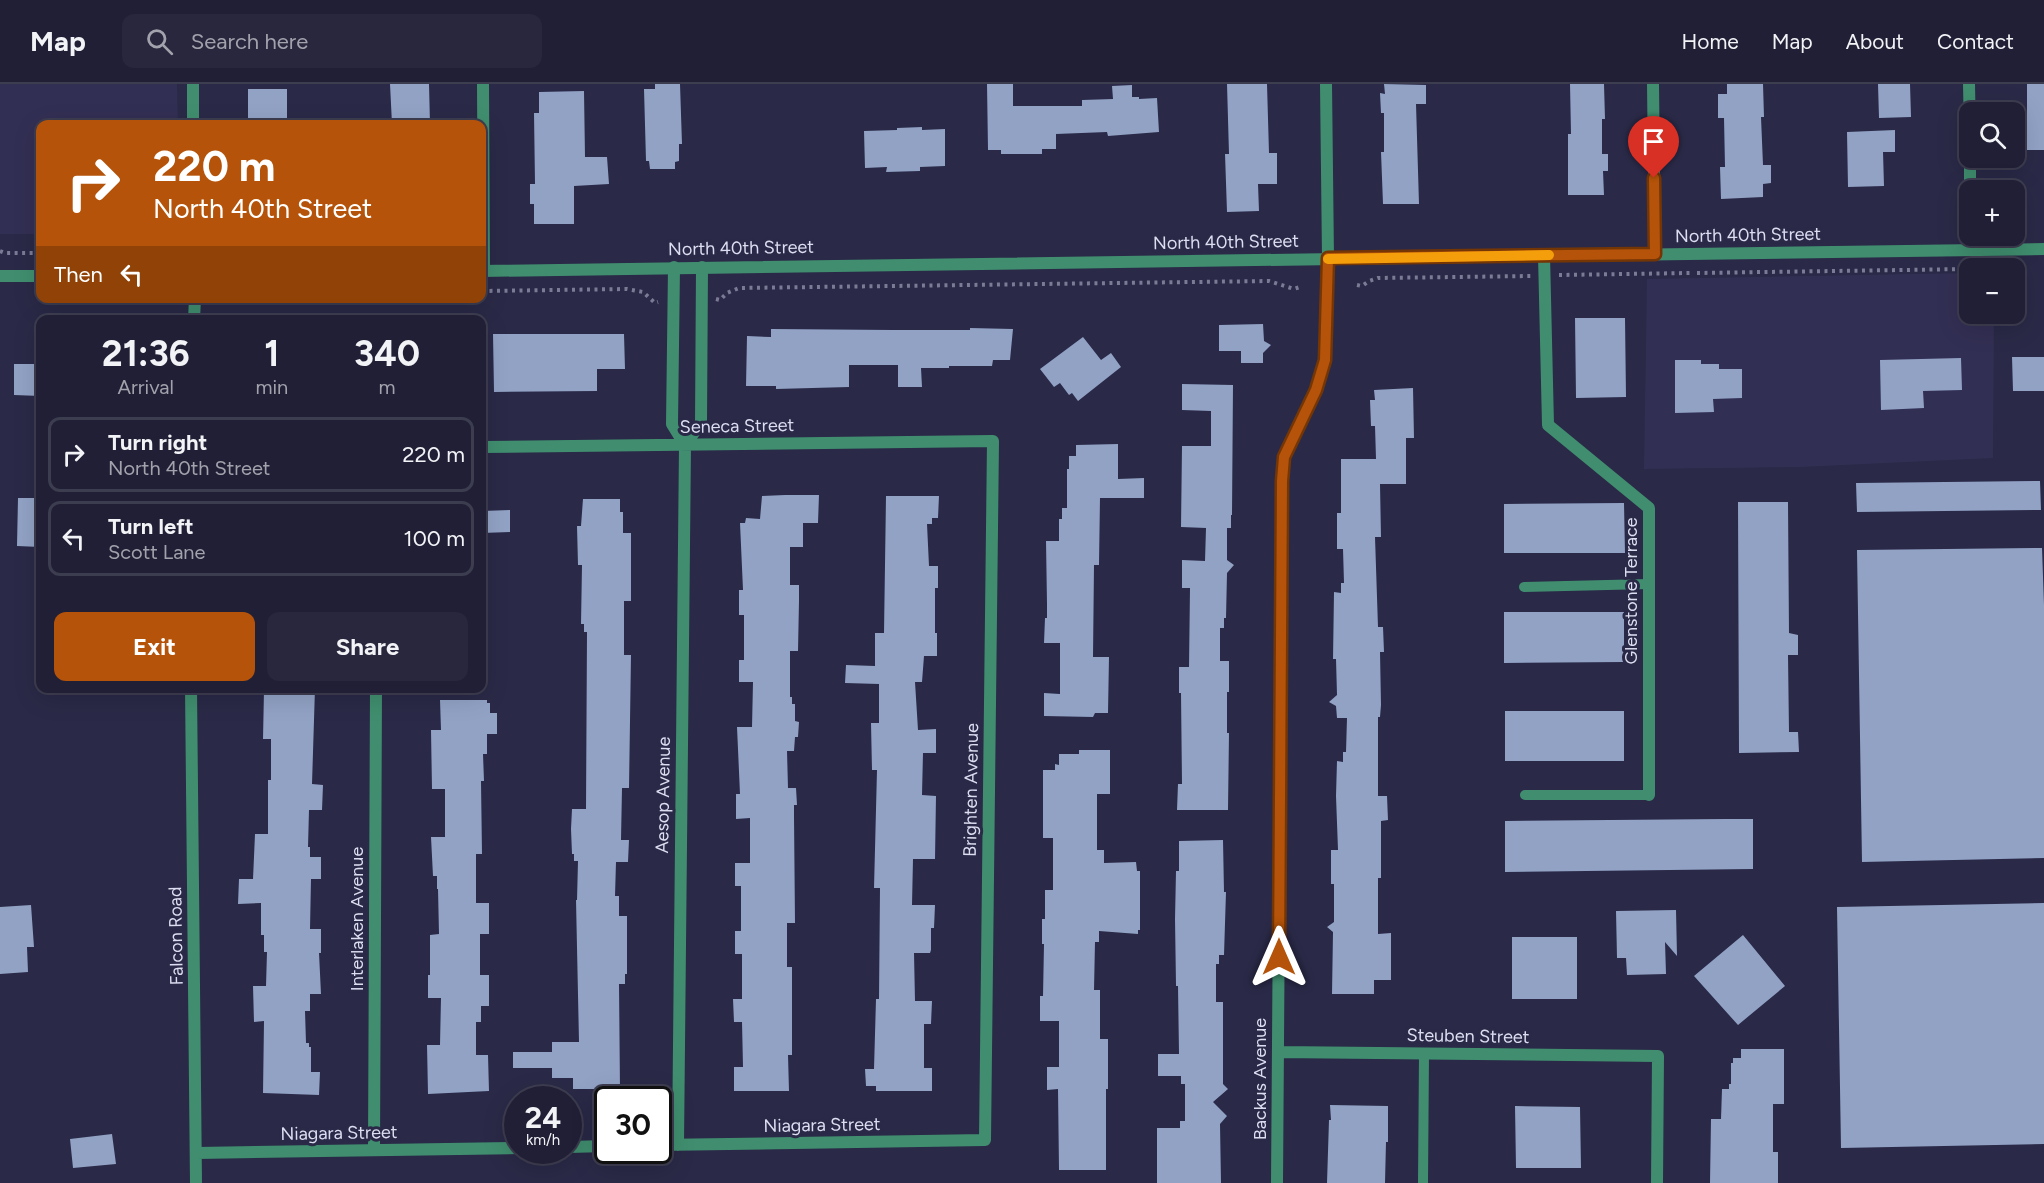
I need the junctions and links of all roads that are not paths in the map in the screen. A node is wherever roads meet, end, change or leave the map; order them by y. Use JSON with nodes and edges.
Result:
{"nodes":[{"id":1,"x":193,"y":84,"type":"edge"},
{"id":2,"x":483,"y":84,"type":"edge"},
{"id":3,"x":1326,"y":84,"type":"edge"},
{"id":4,"x":1653,"y":84,"type":"edge"},
{"id":5,"x":1969,"y":84,"type":"edge"},
{"id":6,"x":1969,"y":102,"type":"edge"},
{"id":7,"x":193,"y":120,"type":"edge"},
{"id":8,"x":483,"y":120,"type":"edge"},
{"id":9,"x":1971,"y":246,"type":"edge"},
{"id":10,"x":2044,"y":249,"type":"edge"},
{"id":11,"x":1971,"y":250,"type":"junction"},
{"id":12,"x":1655,"y":254,"type":"junction"},
{"id":13,"x":1544,"y":255,"type":"junction"},
{"id":14,"x":1328,"y":258,"type":"junction"},
{"id":15,"x":674,"y":267,"type":"junction"},
{"id":16,"x":702,"y":267,"type":"junction"},
{"id":17,"x":486,"y":271,"type":"edge"},
{"id":18,"x":0,"y":276,"type":"edge"},
{"id":19,"x":36,"y":276,"type":"edge"},
{"id":20,"x":993,"y":441,"type":"joint"},
{"id":21,"x":685,"y":445,"type":"junction"},
{"id":22,"x":486,"y":447,"type":"edge"},
{"id":23,"x":1649,"y":584,"type":"junction"},
{"id":24,"x":1524,"y":587,"type":"dead end"},
{"id":25,"x":191,"y":693,"type":"edge"},
{"id":26,"x":376,"y":693,"type":"edge"},
{"id":27,"x":1525,"y":795,"type":"dead end"},
{"id":28,"x":1648,"y":795,"type":"joint"},
{"id":29,"x":1278,"y":1052,"type":"junction"},
{"id":30,"x":1424,"y":1053,"type":"junction"},
{"id":31,"x":986,"y":1140,"type":"joint"},
{"id":32,"x":672,"y":1145,"type":"edge"},
{"id":33,"x":678,"y":1145,"type":"junction"},
{"id":34,"x":504,"y":1148,"type":"edge"},
{"id":35,"x":374,"y":1150,"type":"junction"},
{"id":36,"x":197,"y":1153,"type":"junction"},
{"id":37,"x":196,"y":1183,"type":"edge"},
{"id":38,"x":1277,"y":1183,"type":"edge"},
{"id":39,"x":1423,"y":1183,"type":"edge"},
{"id":40,"x":1657,"y":1183,"type":"edge"}],
"edges":[{"from":1,"to":7,"type":"street"},
{"from":2,"to":8,"type":"street"},
{"from":3,"to":14,"type":"street","name":"Backus Avenue"},
{"from":4,"to":12,"type":"street"},
{"from":5,"to":6,"type":"street"},
{"from":9,"to":11,"type":"street"},
{"from":10,"to":11,"type":"street","name":"North 40th Street"},
{"from":11,"to":12,"type":"street","name":"North 40th Street"},
{"from":12,"to":13,"type":"street","name":"North 40th Street"},
{"from":13,"to":14,"type":"street","name":"North 40th Street"},
{"from":13,"to":23,"type":"street","name":"Glenstone Terrace"},
{"from":14,"to":16,"type":"street","name":"North 40th Street"},
{"from":14,"to":29,"type":"street","name":"Backus Avenue"},
{"from":15,"to":16,"type":"street","name":"North 40th Street"},
{"from":15,"to":17,"type":"street","name":"North 40th Street"},
{"from":15,"to":21,"type":"street","name":"Aesop Avenue"},
{"from":16,"to":21,"type":"street"},
{"from":18,"to":19,"type":"street"},
{"from":20,"to":21,"type":"street","name":"Seneca Street"},
{"from":20,"to":31,"type":"street","name":"Brighten Avenue"},
{"from":21,"to":22,"type":"street","name":"Seneca Street"},
{"from":21,"to":33,"type":"street","name":"Aesop Avenue"},
{"from":23,"to":24,"type":"lane"},
{"from":23,"to":28,"type":"street","name":"Glenstone Terrace"},
{"from":25,"to":36,"type":"street","name":"Falcon Road"},
{"from":26,"to":35,"type":"street","name":"Interlaken Avenue"},
{"from":27,"to":28,"type":"lane"},
{"from":29,"to":30,"type":"street","name":"Steuben Street"},
{"from":29,"to":38,"type":"street","name":"Backus Avenue"},
{"from":30,"to":39,"type":"lane"},
{"from":30,"to":40,"type":"street","name":"Steuben Street"},
{"from":31,"to":33,"type":"street","name":"Niagara Street"},
{"from":32,"to":33,"type":"street","name":"Niagara Street"},
{"from":34,"to":35,"type":"street","name":"Niagara Street"},
{"from":35,"to":36,"type":"street","name":"Niagara Street"},
{"from":36,"to":37,"type":"street","name":"Falcon Road"}]}
